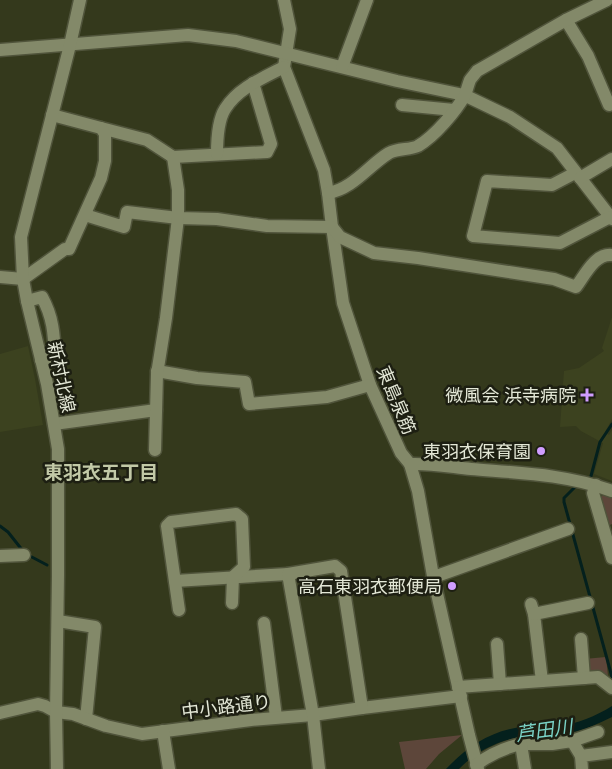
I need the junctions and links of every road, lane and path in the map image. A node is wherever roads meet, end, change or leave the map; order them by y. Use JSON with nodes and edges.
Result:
{"nodes":[{"id":1,"x":80,"y":0,"type":"edge"},
{"id":2,"x":284,"y":0,"type":"edge"},
{"id":3,"x":367,"y":0,"type":"edge"},
{"id":4,"x":607,"y":0,"type":"edge"},
{"id":5,"x":566,"y":20,"type":"junction"},
{"id":6,"x":70,"y":45,"type":"junction"},
{"id":7,"x":0,"y":50,"type":"edge"},
{"id":8,"x":286,"y":53,"type":"junction"},
{"id":9,"x":284,"y":66,"type":"junction"},
{"id":10,"x":342,"y":67,"type":"junction"},
{"id":11,"x":253,"y":83,"type":"junction"},
{"id":12,"x":464,"y":95,"type":"junction"},
{"id":13,"x":612,"y":102,"type":"edge"},
{"id":14,"x":402,"y":105,"type":"dead end"},
{"id":15,"x":454,"y":110,"type":"junction"},
{"id":16,"x":52,"y":115,"type":"junction"},
{"id":17,"x":101,"y":128,"type":"junction"},
{"id":18,"x":217,"y":154,"type":"junction"},
{"id":19,"x":174,"y":157,"type":"junction"},
{"id":20,"x":612,"y":159,"type":"edge"},
{"id":21,"x":578,"y":175,"type":"junction"},
{"id":22,"x":328,"y":193,"type":"junction"},
{"id":23,"x":609,"y":211,"type":"edge"},
{"id":24,"x":85,"y":215,"type":"junction"},
{"id":25,"x":178,"y":218,"type":"junction"},
{"id":26,"x":332,"y":227,"type":"junction"},
{"id":27,"x":612,"y":255,"type":"edge"},
{"id":28,"x":0,"y":277,"type":"edge"},
{"id":29,"x":23,"y":279,"type":"junction"},
{"id":30,"x":26,"y":301,"type":"junction"},
{"id":31,"x":41,"y":360,"type":"junction"},
{"id":32,"x":157,"y":371,"type":"junction"},
{"id":33,"x":370,"y":386,"type":"junction"},
{"id":34,"x":156,"y":410,"type":"junction"},
{"id":35,"x":54,"y":424,"type":"junction"},
{"id":36,"x":155,"y":450,"type":"dead end"},
{"id":37,"x":410,"y":464,"type":"junction"},
{"id":38,"x":586,"y":482,"type":"junction"},
{"id":39,"x":612,"y":491,"type":"edge"},
{"id":40,"x":568,"y":529,"type":"dead end"},
{"id":41,"x":24,"y":555,"type":"dead end"},
{"id":42,"x":0,"y":556,"type":"edge"},
{"id":43,"x":612,"y":558,"type":"edge"},
{"id":44,"x":288,"y":574,"type":"junction"},
{"id":45,"x":233,"y":577,"type":"junction"},
{"id":46,"x":434,"y":577,"type":"junction"},
{"id":47,"x":175,"y":581,"type":"junction"},
{"id":48,"x":232,"y":603,"type":"dead end"},
{"id":49,"x":588,"y":603,"type":"dead end"},
{"id":50,"x":179,"y":610,"type":"dead end"},
{"id":51,"x":58,"y":621,"type":"junction"},
{"id":52,"x":264,"y":623,"type":"dead end"},
{"id":53,"x":581,"y":639,"type":"dead end"},
{"id":54,"x":498,"y":644,"type":"dead end"},
{"id":55,"x":584,"y":678,"type":"junction"},
{"id":56,"x":542,"y":681,"type":"junction"},
{"id":57,"x":500,"y":684,"type":"junction"},
{"id":58,"x":612,"y":688,"type":"edge"},
{"id":59,"x":459,"y":692,"type":"junction"},
{"id":60,"x":362,"y":708,"type":"junction"},
{"id":61,"x":56,"y":712,"type":"junction"},
{"id":62,"x":0,"y":713,"type":"edge"},
{"id":63,"x":313,"y":715,"type":"junction"},
{"id":64,"x":276,"y":717,"type":"junction"},
{"id":65,"x":86,"y":719,"type":"junction"},
{"id":66,"x":163,"y":731,"type":"junction"},
{"id":67,"x":598,"y":732,"type":"dead end"},
{"id":68,"x":572,"y":741,"type":"junction"},
{"id":69,"x":521,"y":744,"type":"junction"},
{"id":70,"x":612,"y":752,"type":"edge"},
{"id":71,"x":580,"y":756,"type":"junction"},
{"id":72,"x":476,"y":765,"type":"edge"},
{"id":73,"x":56,"y":769,"type":"edge"},
{"id":74,"x":169,"y":769,"type":"edge"},
{"id":75,"x":319,"y":769,"type":"edge"},
{"id":76,"x":525,"y":769,"type":"edge"},
{"id":77,"x":582,"y":769,"type":"edge"}],
"edges":[{"from":1,"to":6,"type":"street","name":"新村北線"},
{"from":2,"to":8,"type":"street","name":"東島泉筋"},
{"from":3,"to":10,"type":"street"},
{"from":4,"to":5,"type":"street"},
{"from":5,"to":12,"type":"street"},
{"from":5,"to":13,"type":"street"},
{"from":6,"to":7,"type":"street"},
{"from":6,"to":8,"type":"street"},
{"from":6,"to":16,"type":"street","name":"新村北線"},
{"from":8,"to":9,"type":"street","name":"東島泉筋"},
{"from":8,"to":10,"type":"street"},
{"from":9,"to":11,"type":"street"},
{"from":9,"to":22,"type":"street","name":"東島泉筋"},
{"from":10,"to":12,"type":"street"},
{"from":11,"to":18,"type":"street"},
{"from":11,"to":18,"type":"street"},
{"from":12,"to":15,"type":"street"},
{"from":12,"to":21,"type":"street"},
{"from":14,"to":15,"type":"street"},
{"from":15,"to":22,"type":"street"},
{"from":16,"to":17,"type":"street"},
{"from":16,"to":29,"type":"street","name":"新村北線"},
{"from":17,"to":19,"type":"street"},
{"from":17,"to":24,"type":"street"},
{"from":18,"to":19,"type":"street"},
{"from":19,"to":25,"type":"street"},
{"from":20,"to":21,"type":"street"},
{"from":21,"to":23,"type":"street"},
{"from":21,"to":23,"type":"street"},
{"from":22,"to":26,"type":"street","name":"東島泉筋"},
{"from":24,"to":25,"type":"street"},
{"from":24,"to":29,"type":"street"},
{"from":25,"to":26,"type":"street"},
{"from":25,"to":32,"type":"street"},
{"from":26,"to":27,"type":"street"},
{"from":26,"to":33,"type":"street","name":"東島泉筋"},
{"from":28,"to":29,"type":"street"},
{"from":29,"to":30,"type":"street","name":"新村北線"},
{"from":30,"to":31,"type":"street","name":"新村北線"},
{"from":30,"to":31,"type":"street"},
{"from":31,"to":35,"type":"street","name":"新村北線"},
{"from":32,"to":33,"type":"street"},
{"from":32,"to":34,"type":"street"},
{"from":33,"to":37,"type":"street","name":"東島泉筋"},
{"from":34,"to":35,"type":"street"},
{"from":34,"to":36,"type":"street"},
{"from":35,"to":51,"type":"street","name":"新村北線"},
{"from":37,"to":38,"type":"street"},
{"from":37,"to":46,"type":"street","name":"東島泉筋"},
{"from":38,"to":39,"type":"street"},
{"from":38,"to":43,"type":"street"},
{"from":40,"to":46,"type":"street"},
{"from":41,"to":42,"type":"street"},
{"from":44,"to":45,"type":"street"},
{"from":44,"to":60,"type":"street"},
{"from":44,"to":63,"type":"street"},
{"from":45,"to":47,"type":"street"},
{"from":45,"to":47,"type":"street"},
{"from":45,"to":48,"type":"street"},
{"from":46,"to":59,"type":"street","name":"東島泉筋"},
{"from":47,"to":50,"type":"street"},
{"from":49,"to":56,"type":"street"},
{"from":51,"to":61,"type":"street","name":"新村北線"},
{"from":51,"to":65,"type":"street"},
{"from":52,"to":64,"type":"street"},
{"from":53,"to":55,"type":"street"},
{"from":54,"to":57,"type":"street"},
{"from":55,"to":56,"type":"street","name":"中小路通り"},
{"from":55,"to":58,"type":"street","name":"中小路通り"},
{"from":56,"to":57,"type":"street","name":"中小路通り"},
{"from":57,"to":59,"type":"street","name":"中小路通り"},
{"from":59,"to":60,"type":"street","name":"中小路通り"},
{"from":59,"to":72,"type":"street","name":"東島泉筋"},
{"from":60,"to":63,"type":"street","name":"中小路通り"},
{"from":61,"to":62,"type":"street","name":"中小路通り"},
{"from":61,"to":65,"type":"street","name":"中小路通り"},
{"from":61,"to":73,"type":"street","name":"新村北線"},
{"from":63,"to":64,"type":"street","name":"中小路通り"},
{"from":63,"to":75,"type":"street"},
{"from":64,"to":66,"type":"street","name":"中小路通り"},
{"from":65,"to":66,"type":"street","name":"中小路通り"},
{"from":66,"to":74,"type":"street"},
{"from":67,"to":68,"type":"street"},
{"from":68,"to":69,"type":"street"},
{"from":68,"to":71,"type":"street"},
{"from":69,"to":72,"type":"street"},
{"from":69,"to":76,"type":"street"},
{"from":70,"to":71,"type":"street"},
{"from":71,"to":77,"type":"street"}]}
